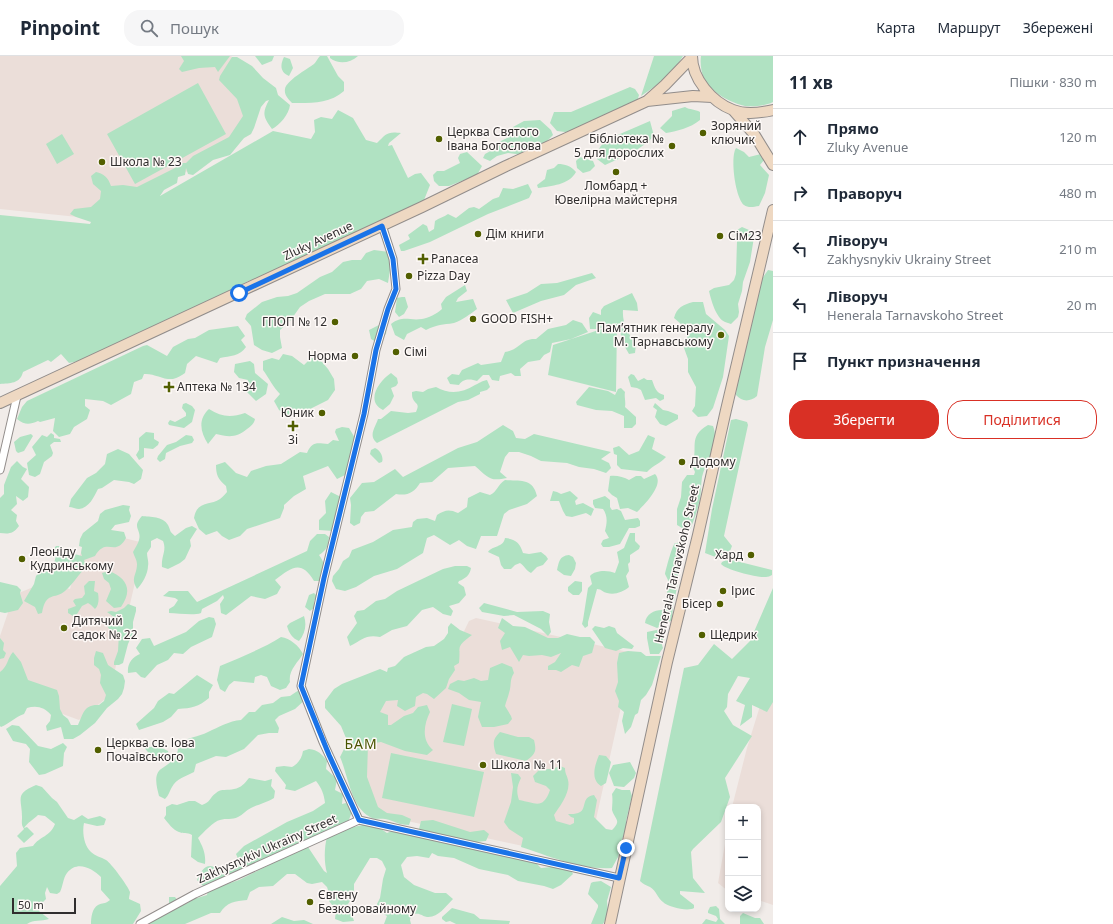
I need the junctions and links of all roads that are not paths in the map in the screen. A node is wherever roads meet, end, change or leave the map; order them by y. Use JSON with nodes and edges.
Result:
{"nodes":[{"id":1,"x":692,"y":57,"type":"edge"},
{"id":2,"x":712,"y":97,"type":"junction"},
{"id":3,"x":647,"y":101,"type":"junction"},
{"id":4,"x":733,"y":110,"type":"junction"},
{"id":5,"x":773,"y":110,"type":"edge"},
{"id":6,"x":773,"y":165,"type":"edge"},
{"id":7,"x":773,"y":210,"type":"edge"},
{"id":8,"x":382,"y":226,"type":"junction"},
{"id":9,"x":17,"y":396,"type":"junction"},
{"id":10,"x":0,"y":403,"type":"edge"},
{"id":11,"x":0,"y":470,"type":"edge"},
{"id":12,"x":359,"y":820,"type":"junction"},
{"id":13,"x":619,"y":878,"type":"junction"},
{"id":14,"x":140,"y":924,"type":"edge"},
{"id":15,"x":610,"y":924,"type":"edge"}],
"edges":[{"from":1,"to":2,"type":"main road"},
{"from":1,"to":3,"type":"main road","name":"Zluky Avenue"},
{"from":2,"to":3,"type":"main road","name":"Zluky Avenue"},
{"from":2,"to":4,"type":"main road"},
{"from":3,"to":8,"type":"main road","name":"Zluky Avenue"},
{"from":4,"to":5,"type":"main road"},
{"from":4,"to":6,"type":"main road"},
{"from":7,"to":13,"type":"main road","name":"Henerala Tarnavskoho Street"},
{"from":8,"to":9,"type":"main road","name":"Zluky Avenue"},
{"from":8,"to":12,"type":"street"},
{"from":9,"to":10,"type":"main road","name":"Zluky Avenue"},
{"from":9,"to":11,"type":"street"},
{"from":12,"to":13,"type":"street"},
{"from":12,"to":14,"type":"street","name":"Zakhysnykiv Ukrainy Street"},
{"from":13,"to":15,"type":"main road","name":"Henerala Tarnavskoho Street"}]}
